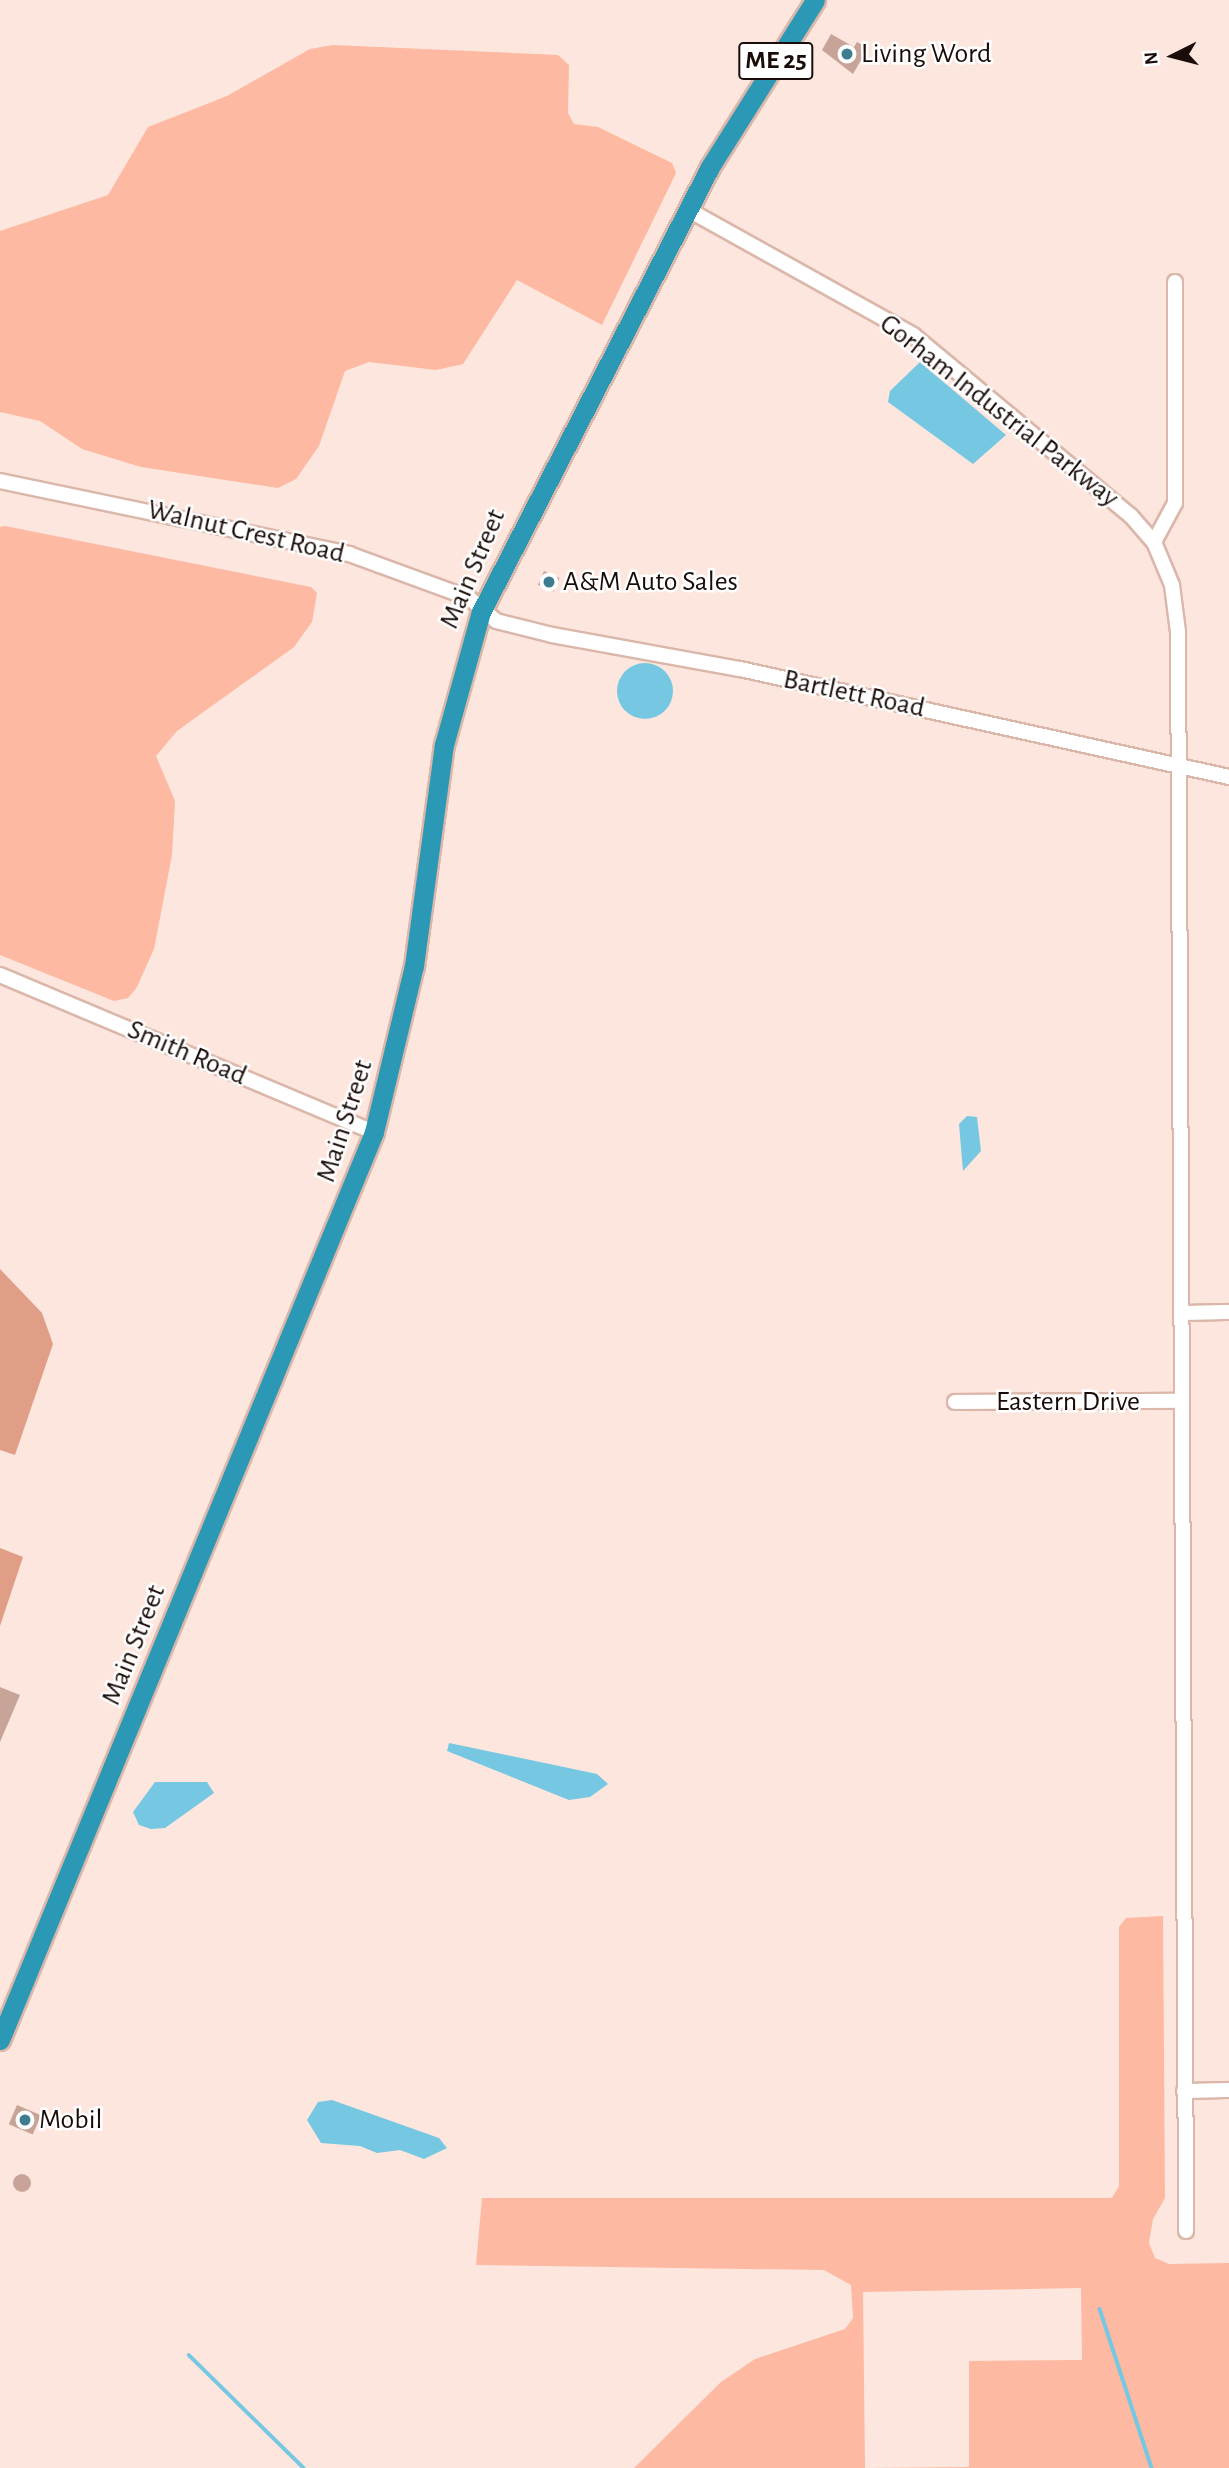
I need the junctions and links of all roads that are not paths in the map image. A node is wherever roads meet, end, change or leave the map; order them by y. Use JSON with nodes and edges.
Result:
{"nodes":[{"id":1,"x":816,"y":0,"type":"edge"},
{"id":2,"x":687,"y":209,"type":"junction"},
{"id":3,"x":1175,"y":282,"type":"dead end"},
{"id":4,"x":0,"y":481,"type":"edge"},
{"id":5,"x":1154,"y":542,"type":"junction"},
{"id":6,"x":481,"y":612,"type":"junction"},
{"id":7,"x":1178,"y":764,"type":"junction"},
{"id":8,"x":1229,"y":777,"type":"edge"},
{"id":9,"x":0,"y":975,"type":"edge"},
{"id":10,"x":373,"y":1132,"type":"junction"},
{"id":11,"x":1229,"y":1312,"type":"edge"},
{"id":12,"x":1181,"y":1313,"type":"junction"},
{"id":13,"x":1181,"y":1401,"type":"junction"},
{"id":14,"x":955,"y":1402,"type":"dead end"},
{"id":15,"x":0,"y":2040,"type":"edge"},
{"id":16,"x":1229,"y":2090,"type":"edge"},
{"id":17,"x":1184,"y":2091,"type":"junction"},
{"id":18,"x":1186,"y":2231,"type":"dead end"}],
"edges":[{"from":1,"to":2,"type":"highway","name":"Main Street","number":"ME 25"},
{"from":2,"to":5,"type":"street","name":"Gorham Industrial Parkway"},
{"from":2,"to":6,"type":"highway","name":"Main Street"},
{"from":3,"to":5,"type":"street"},
{"from":4,"to":6,"type":"street","name":"Walnut Crest Road"},
{"from":5,"to":7,"type":"street"},
{"from":6,"to":7,"type":"street","name":"Bartlett Road"},
{"from":6,"to":10,"type":"highway","name":"Main Street"},
{"from":7,"to":8,"type":"street","name":"Bartlett Road"},
{"from":7,"to":12,"type":"street"},
{"from":9,"to":10,"type":"street","name":"Smith Road"},
{"from":10,"to":15,"type":"highway","name":"Main Street"},
{"from":11,"to":12,"type":"street"},
{"from":12,"to":13,"type":"street"},
{"from":13,"to":14,"type":"street","name":"Eastern Drive"},
{"from":13,"to":17,"type":"street"},
{"from":16,"to":17,"type":"street"},
{"from":17,"to":18,"type":"street"}]}
